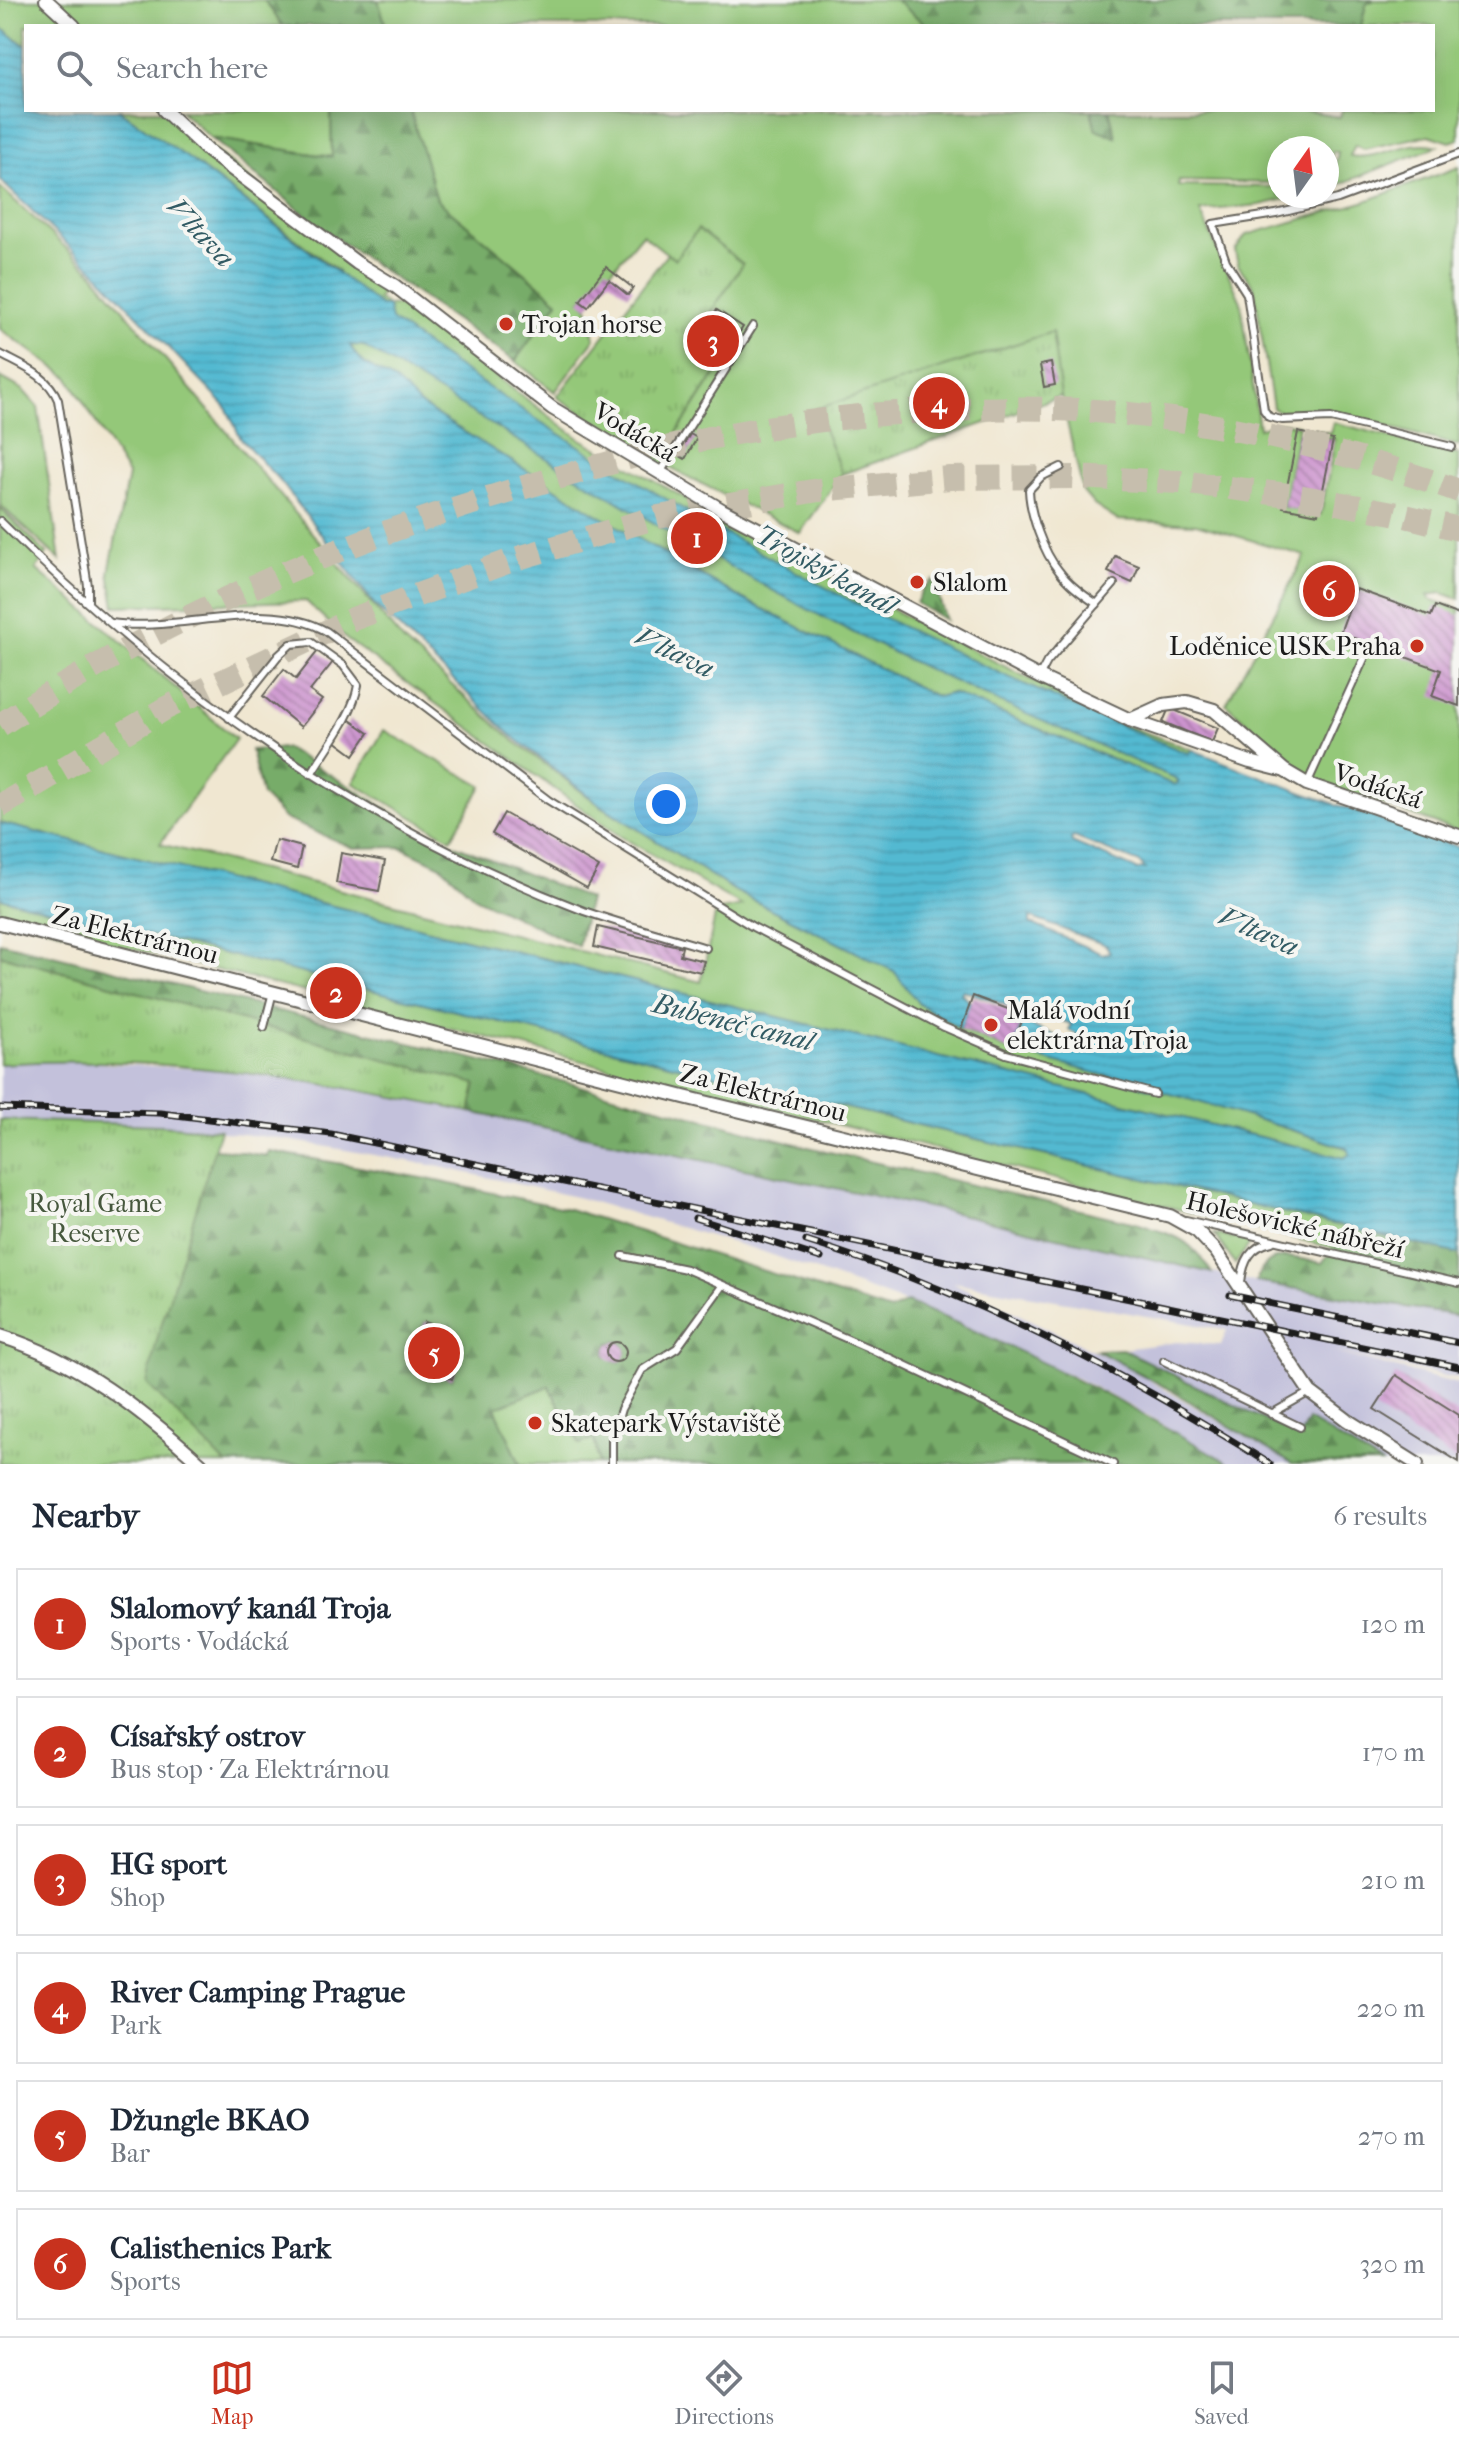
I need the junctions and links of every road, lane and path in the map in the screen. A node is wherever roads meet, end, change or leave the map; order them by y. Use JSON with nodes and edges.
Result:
{"nodes":[{"id":1,"x":46,"y":0,"type":"edge"},
{"id":2,"x":72,"y":24,"type":"edge"},
{"id":3,"x":166,"y":112,"type":"edge"},
{"id":4,"x":1459,"y":154,"type":"edge"},
{"id":5,"x":753,"y":326,"type":"dead end"},
{"id":6,"x":0,"y":354,"type":"edge"},
{"id":7,"x":1452,"y":447,"type":"dead end"},
{"id":8,"x":1061,"y":467,"type":"dead end"},
{"id":9,"x":660,"y":473,"type":"junction"},
{"id":10,"x":0,"y":521,"type":"edge"},
{"id":11,"x":1114,"y":584,"type":"dead end"},
{"id":12,"x":88,"y":603,"type":"junction"},
{"id":13,"x":1097,"y":604,"type":"junction"},
{"id":14,"x":111,"y":623,"type":"junction"},
{"id":15,"x":1369,"y":648,"type":"dead end"},
{"id":16,"x":1039,"y":677,"type":"junction"},
{"id":17,"x":229,"y":718,"type":"junction"},
{"id":18,"x":1130,"y":720,"type":"junction"},
{"id":19,"x":1285,"y":771,"type":"junction"},
{"id":20,"x":311,"y":774,"type":"junction"},
{"id":21,"x":1307,"y":784,"type":"junction"},
{"id":22,"x":1459,"y":836,"type":"edge"},
{"id":23,"x":0,"y":923,"type":"edge"},
{"id":24,"x":706,"y":948,"type":"dead end"},
{"id":25,"x":273,"y":992,"type":"junction"},
{"id":26,"x":264,"y":1027,"type":"dead end"},
{"id":27,"x":1155,"y":1094,"type":"dead end"},
{"id":28,"x":1170,"y":1216,"type":"junction"},
{"id":29,"x":1276,"y":1241,"type":"junction"},
{"id":30,"x":623,"y":1256,"type":"dead end"},
{"id":31,"x":1459,"y":1283,"type":"edge"},
{"id":32,"x":722,"y":1286,"type":"junction"},
{"id":33,"x":1242,"y":1291,"type":"junction"},
{"id":34,"x":0,"y":1336,"type":"edge"},
{"id":35,"x":1164,"y":1361,"type":"dead end"},
{"id":36,"x":1310,"y":1392,"type":"junction"},
{"id":37,"x":1271,"y":1414,"type":"junction"},
{"id":38,"x":1300,"y":1427,"type":"dead end"},
{"id":39,"x":201,"y":1464,"type":"edge"},
{"id":40,"x":612,"y":1464,"type":"edge"},
{"id":41,"x":1113,"y":1464,"type":"edge"},
{"id":42,"x":1417,"y":1464,"type":"edge"}],
"edges":[{"from":1,"to":2,"type":"street"},
{"from":3,"to":9,"type":"street","name":"Vodácká"},
{"from":4,"to":7,"type":"lane"},
{"from":5,"to":9,"type":"lane"},
{"from":6,"to":12,"type":"lane"},
{"from":8,"to":13,"type":"lane"},
{"from":9,"to":16,"type":"street","name":"Vodácká"},
{"from":10,"to":12,"type":"lane"},
{"from":11,"to":13,"type":"lane"},
{"from":12,"to":14,"type":"lane"},
{"from":13,"to":16,"type":"lane"},
{"from":14,"to":17,"type":"lane"},
{"from":14,"to":27,"type":"lane"},
{"from":15,"to":21,"type":"lane"},
{"from":16,"to":18,"type":"street","name":"Vodácká"},
{"from":17,"to":20,"type":"lane"},
{"from":17,"to":20,"type":"lane"},
{"from":18,"to":19,"type":"street","name":"Vodácká"},
{"from":18,"to":19,"type":"street","name":"Vodácká"},
{"from":19,"to":21,"type":"street","name":"Vodácká"},
{"from":20,"to":24,"type":"lane"},
{"from":21,"to":22,"type":"street","name":"Vodácká"},
{"from":23,"to":25,"type":"street","name":"Za Elektrárnou"},
{"from":25,"to":26,"type":"lane"},
{"from":25,"to":28,"type":"street","name":"Za Elektrárnou"},
{"from":28,"to":29,"type":"lane","name":"Holešovické nábřeží"},
{"from":28,"to":33,"type":"street","name":"Za Elektrárnou"},
{"from":29,"to":31,"type":"lane","name":"Holešovické nábřeží"},
{"from":29,"to":33,"type":"lane"},
{"from":30,"to":32,"type":"lane"},
{"from":32,"to":40,"type":"lane"},
{"from":32,"to":41,"type":"lane"},
{"from":33,"to":36,"type":"street","name":"Za Elektrárnou"},
{"from":34,"to":39,"type":"street"},
{"from":35,"to":37,"type":"lane"},
{"from":36,"to":37,"type":"lane"},
{"from":36,"to":42,"type":"street","name":"Za Elektrárnou"},
{"from":37,"to":38,"type":"lane"}]}
